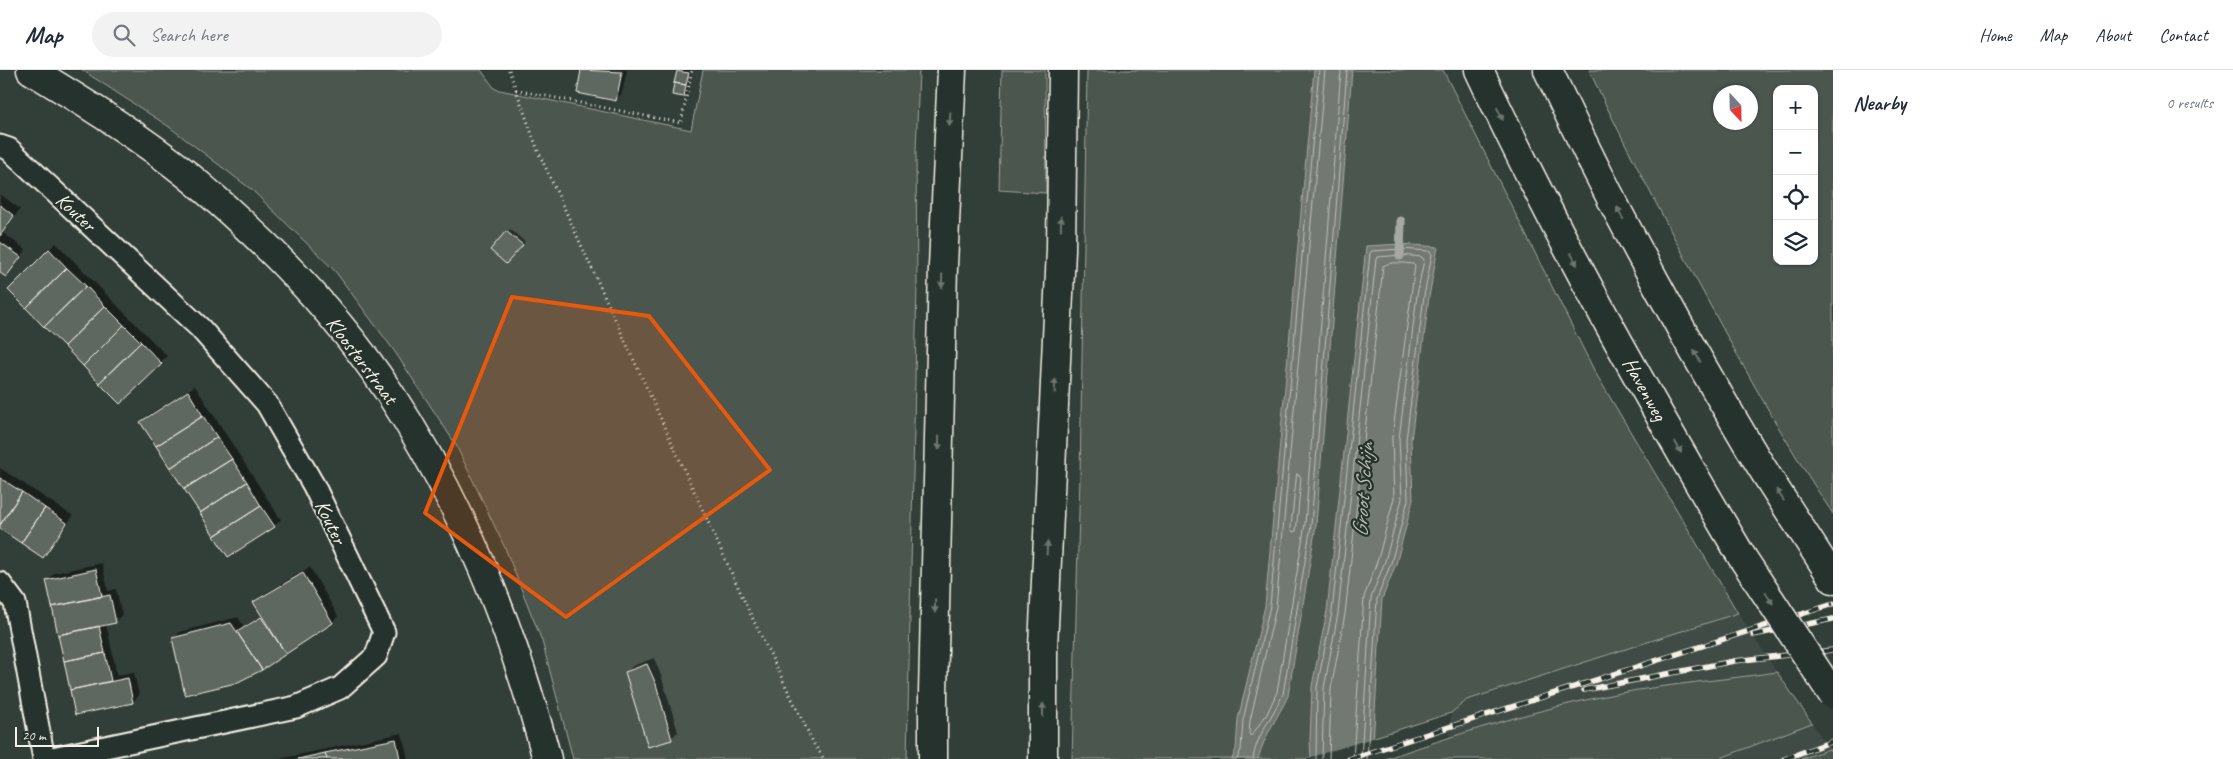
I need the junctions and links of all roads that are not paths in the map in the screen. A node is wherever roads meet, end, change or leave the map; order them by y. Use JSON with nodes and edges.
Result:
{"nodes":[{"id":1,"x":31,"y":70,"type":"edge"},
{"id":2,"x":952,"y":70,"type":"edge"},
{"id":3,"x":1063,"y":70,"type":"edge"},
{"id":4,"x":1480,"y":70,"type":"edge"},
{"id":5,"x":1548,"y":70,"type":"edge"},
{"id":6,"x":3,"y":148,"type":"edge"},
{"id":7,"x":1833,"y":579,"type":"edge"},
{"id":8,"x":0,"y":583,"type":"edge"},
{"id":9,"x":1833,"y":695,"type":"edge"},
{"id":10,"x":44,"y":759,"type":"edge"},
{"id":11,"x":48,"y":759,"type":"edge"},
{"id":12,"x":547,"y":759,"type":"edge"},
{"id":13,"x":933,"y":759,"type":"edge"},
{"id":14,"x":1043,"y":759,"type":"edge"}],
"edges":[{"from":1,"to":12,"type":"main road","name":"Kloosterstraat"},
{"from":2,"to":13,"type":"main road","one_way":true},
{"from":14,"to":3,"type":"main road","one_way":true},
{"from":4,"to":9,"type":"main road","name":"Havenweg","one_way":true,"bridge":true},
{"from":7,"to":5,"type":"main road","one_way":true},
{"from":6,"to":11,"type":"street","name":"Kouter"},
{"from":8,"to":10,"type":"street"}]}
